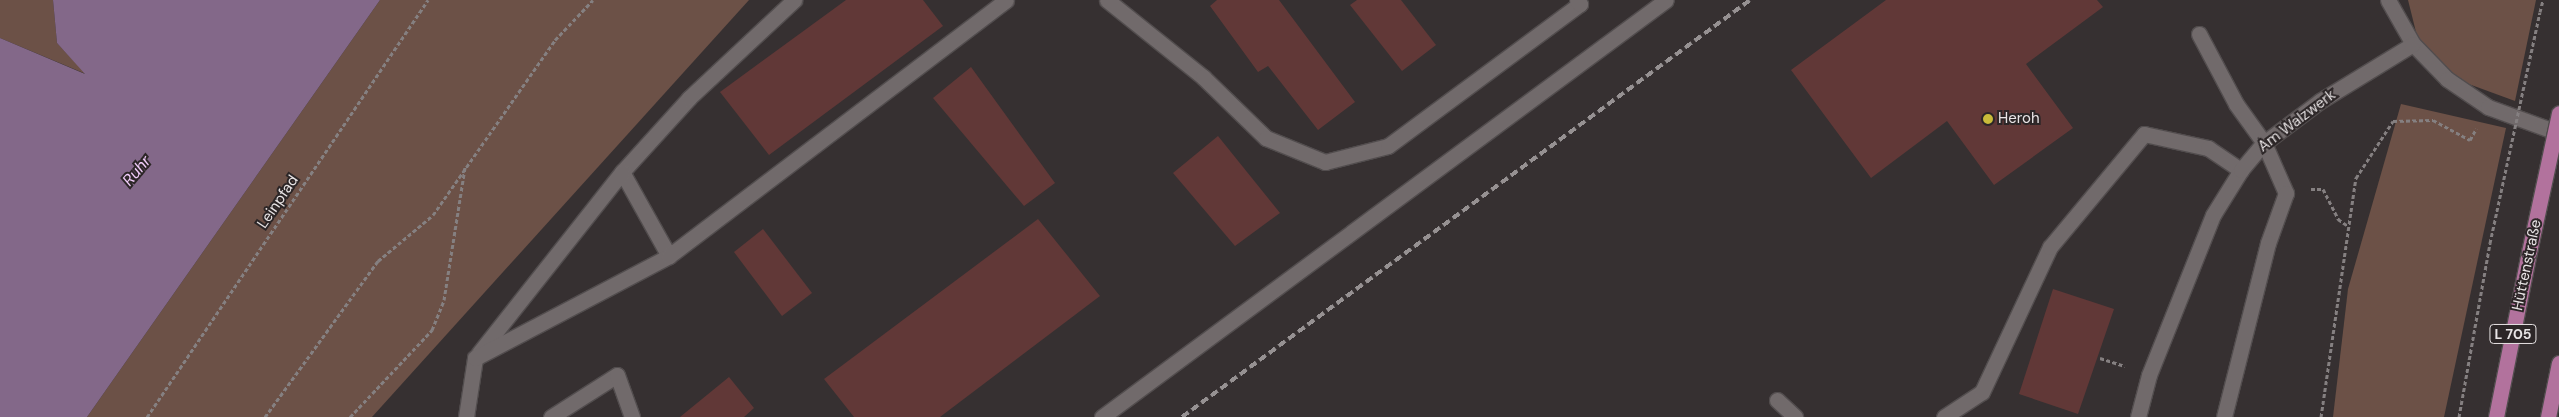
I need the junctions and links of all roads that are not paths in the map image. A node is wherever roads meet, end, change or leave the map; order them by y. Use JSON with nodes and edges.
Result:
{"nodes":[{"id":1,"x":794,"y":0,"type":"edge"},
{"id":2,"x":1006,"y":0,"type":"edge"},
{"id":3,"x":1107,"y":0,"type":"edge"},
{"id":4,"x":1577,"y":0,"type":"edge"},
{"id":5,"x":1666,"y":0,"type":"edge"},
{"id":6,"x":2388,"y":0,"type":"edge"},
{"id":7,"x":2199,"y":34,"type":"dead end"},
{"id":8,"x":2413,"y":44,"type":"junction"},
{"id":9,"x":2559,"y":113,"type":"edge"},
{"id":10,"x":2559,"y":133,"type":"edge"},
{"id":11,"x":2264,"y":143,"type":"junction"},
{"id":12,"x":2241,"y":170,"type":"junction"},
{"id":13,"x":622,"y":172,"type":"junction"},
{"id":14,"x":669,"y":256,"type":"junction"},
{"id":15,"x":474,"y":358,"type":"junction"},
{"id":16,"x":2559,"y":363,"type":"edge"},
{"id":17,"x":1777,"y":400,"type":"dead end"},
{"id":18,"x":466,"y":417,"type":"edge"},
{"id":19,"x":551,"y":417,"type":"edge"},
{"id":20,"x":632,"y":417,"type":"edge"},
{"id":21,"x":1102,"y":417,"type":"edge"},
{"id":22,"x":1794,"y":417,"type":"edge"},
{"id":23,"x":1944,"y":417,"type":"edge"},
{"id":24,"x":2138,"y":417,"type":"edge"},
{"id":25,"x":2224,"y":417,"type":"edge"},
{"id":26,"x":2496,"y":417,"type":"edge"},
{"id":27,"x":2548,"y":417,"type":"edge"}],
"edges":[{"from":1,"to":13,"type":"street"},
{"from":2,"to":14,"type":"street"},
{"from":3,"to":4,"type":"street"},
{"from":5,"to":21,"type":"street"},
{"from":6,"to":8,"type":"street"},
{"from":7,"to":11,"type":"street"},
{"from":8,"to":10,"type":"street"},
{"from":8,"to":11,"type":"street","name":"Am Walzwerk"},
{"from":9,"to":26,"type":"main road","name":"Hüttenstraße","number":"L 705","bridge":true},
{"from":11,"to":12,"type":"street","name":"Am Walzwerk"},
{"from":11,"to":25,"type":"street"},
{"from":12,"to":23,"type":"street"},
{"from":12,"to":24,"type":"street","name":"Am Walzwerk"},
{"from":13,"to":14,"type":"street"},
{"from":13,"to":15,"type":"street"},
{"from":14,"to":15,"type":"street"},
{"from":15,"to":18,"type":"street"},
{"from":16,"to":27,"type":"main road"},
{"from":17,"to":22,"type":"street"},
{"from":19,"to":20,"type":"street"}]}
